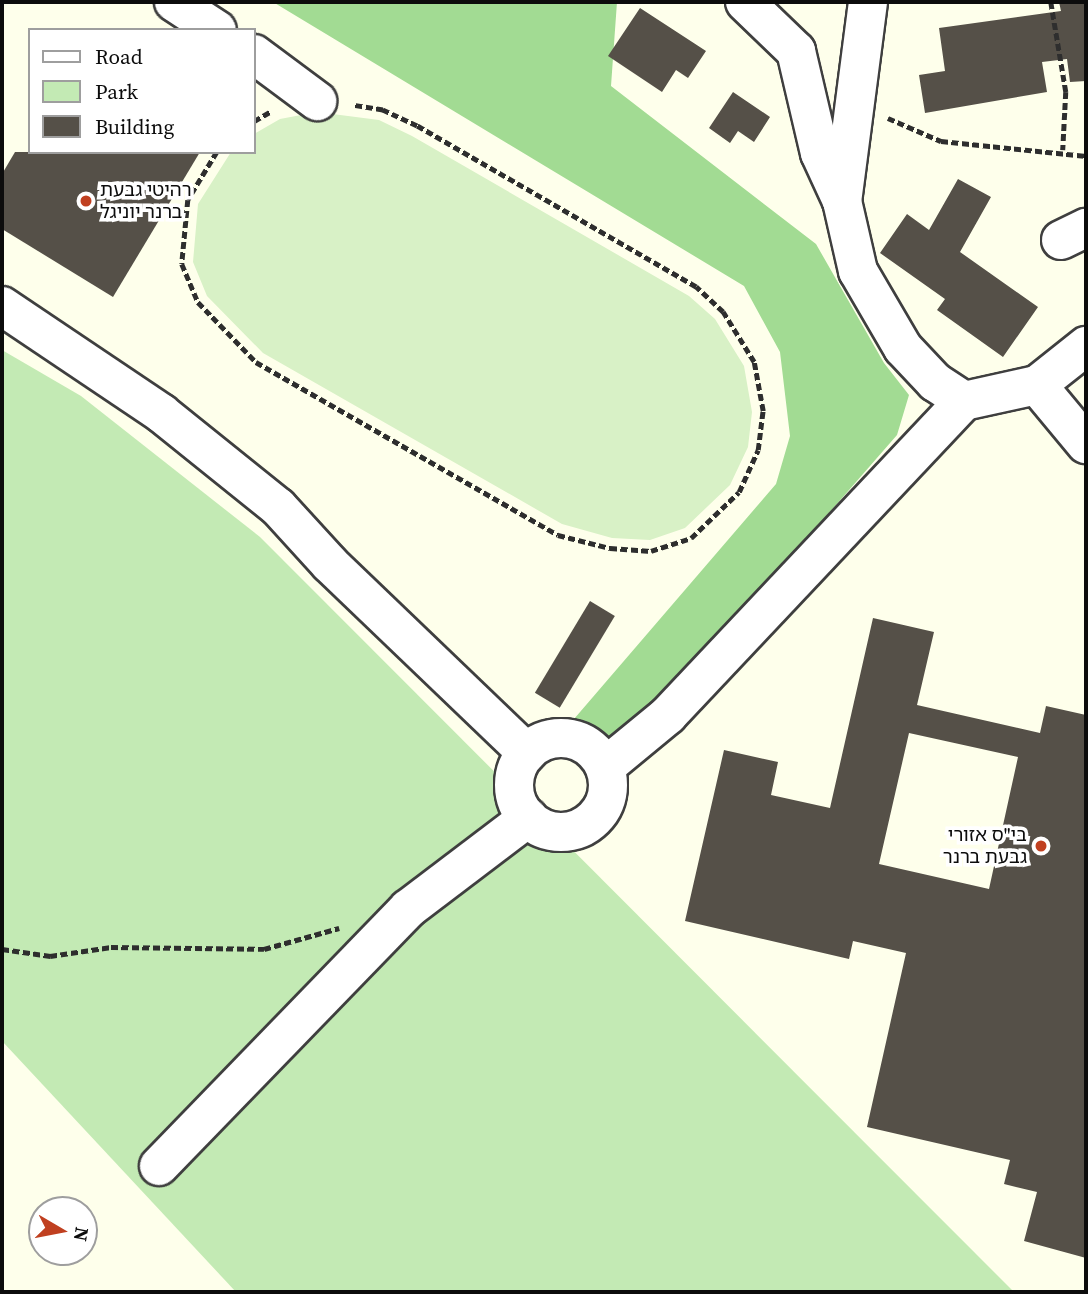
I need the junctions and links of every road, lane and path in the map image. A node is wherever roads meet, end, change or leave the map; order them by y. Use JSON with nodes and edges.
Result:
{"nodes":[{"id":1,"x":174,"y":2,"type":"edge"},
{"id":2,"x":745,"y":2,"type":"edge"},
{"id":3,"x":868,"y":2,"type":"edge"},
{"id":4,"x":1052,"y":2,"type":"edge"},
{"id":5,"x":214,"y":28,"type":"edge"},
{"id":6,"x":256,"y":55,"type":"edge"},
{"id":7,"x":317,"y":101,"type":"junction"},
{"id":8,"x":855,"y":104,"type":"junction"},
{"id":9,"x":256,"y":120,"type":"edge"},
{"id":10,"x":1063,"y":150,"type":"junction"},
{"id":11,"x":216,"y":154,"type":"edge"},
{"id":12,"x":1086,"y":156,"type":"edge"},
{"id":13,"x":842,"y":201,"type":"junction"},
{"id":14,"x":2,"y":306,"type":"edge"},
{"id":15,"x":1086,"y":346,"type":"edge"},
{"id":16,"x":1037,"y":385,"type":"junction"},
{"id":17,"x":964,"y":401,"type":"junction"},
{"id":18,"x":1086,"y":444,"type":"edge"},
{"id":19,"x":527,"y":753,"type":"junction"},
{"id":20,"x":605,"y":767,"type":"junction"},
{"id":21,"x":528,"y":818,"type":"junction"},
{"id":22,"x":342,"y":927,"type":"dead end"},
{"id":23,"x":2,"y":949,"type":"edge"},
{"id":24,"x":159,"y":1166,"type":"dead end"}],
"edges":[{"from":1,"to":5,"type":"street"},
{"from":2,"to":13,"type":"street"},
{"from":3,"to":8,"type":"street"},
{"from":4,"to":10,"type":"path"},
{"from":6,"to":7,"type":"street"},
{"from":7,"to":9,"type":"path"},
{"from":7,"to":11,"type":"path"},
{"from":8,"to":10,"type":"path"},
{"from":8,"to":13,"type":"street"},
{"from":10,"to":12,"type":"path"},
{"from":13,"to":17,"type":"street"},
{"from":14,"to":19,"type":"street"},
{"from":15,"to":16,"type":"street"},
{"from":16,"to":17,"type":"street"},
{"from":16,"to":18,"type":"street"},
{"from":17,"to":20,"type":"street"},
{"from":19,"to":20,"type":"street"},
{"from":19,"to":21,"type":"street"},
{"from":20,"to":21,"type":"street"},
{"from":21,"to":24,"type":"street"},
{"from":22,"to":23,"type":"path"}]}
